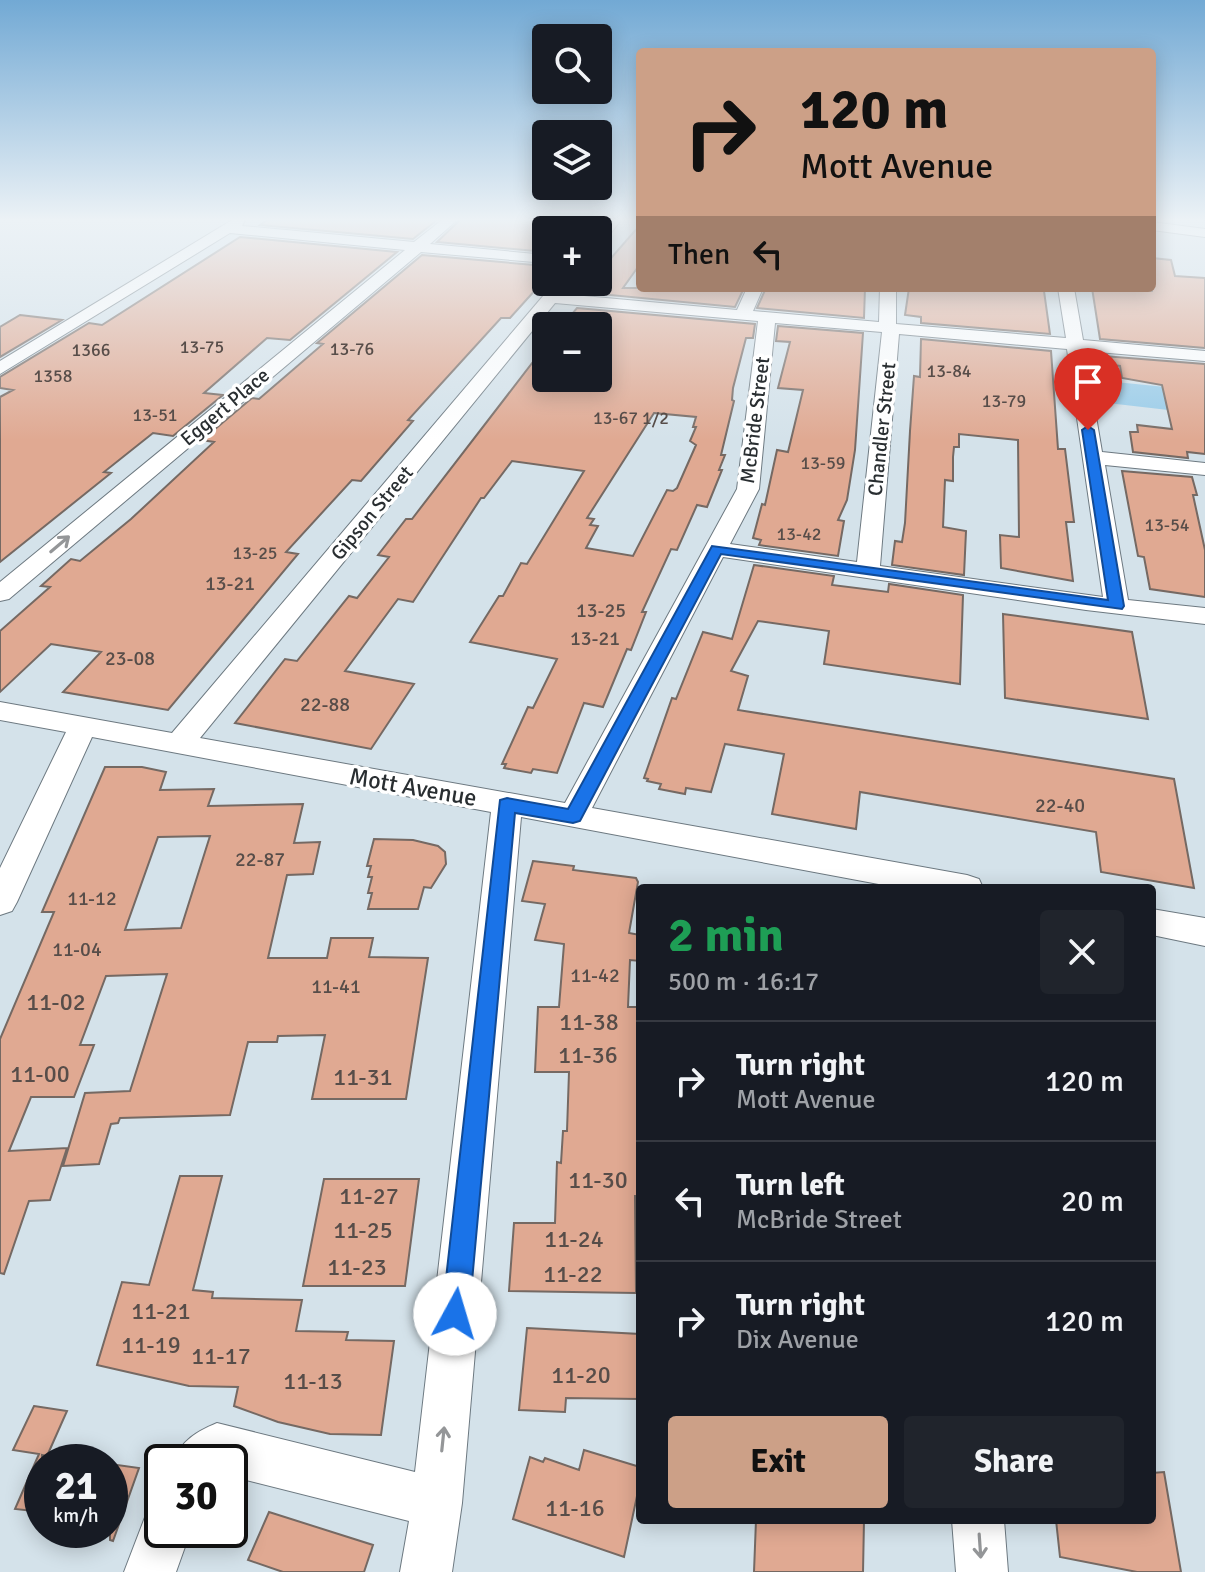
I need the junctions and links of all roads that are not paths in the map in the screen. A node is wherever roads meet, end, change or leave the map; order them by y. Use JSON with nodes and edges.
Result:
{"nodes":[{"id":1,"x":122,"y":293,"type":"edge"},
{"id":2,"x":361,"y":293,"type":"edge"},
{"id":3,"x":755,"y":293,"type":"edge"},
{"id":4,"x":888,"y":293,"type":"edge"},
{"id":5,"x":1067,"y":293,"type":"edge"},
{"id":6,"x":552,"y":296,"type":"edge"},
{"id":7,"x":603,"y":296,"type":"edge"},
{"id":8,"x":755,"y":316,"type":"junction"},
{"id":9,"x":889,"y":326,"type":"junction"},
{"id":10,"x":1074,"y":343,"type":"junction"},
{"id":11,"x":1205,"y":356,"type":"edge"},
{"id":12,"x":0,"y":369,"type":"edge"},
{"id":13,"x":1092,"y":457,"type":"junction"},
{"id":14,"x":1205,"y":469,"type":"edge"},
{"id":15,"x":717,"y":549,"type":"junction"},
{"id":16,"x":868,"y":571,"type":"junction"},
{"id":17,"x":0,"y":594,"type":"edge"},
{"id":18,"x":1117,"y":606,"type":"junction"},
{"id":19,"x":1205,"y":616,"type":"edge"},
{"id":20,"x":0,"y":711,"type":"edge"},
{"id":21,"x":83,"y":726,"type":"junction"},
{"id":22,"x":179,"y":744,"type":"junction"},
{"id":23,"x":507,"y":804,"type":"junction"},
{"id":24,"x":573,"y":816,"type":"junction"},
{"id":25,"x":927,"y":884,"type":"edge"},
{"id":26,"x":0,"y":902,"type":"edge"},
{"id":27,"x":1156,"y":923,"type":"edge"},
{"id":28,"x":1205,"y":932,"type":"edge"},
{"id":29,"x":248,"y":1456,"type":"edge"},
{"id":30,"x":437,"y":1503,"type":"junction"},
{"id":31,"x":978,"y":1524,"type":"edge"},
{"id":32,"x":159,"y":1548,"type":"edge"},
{"id":33,"x":150,"y":1572,"type":"edge"},
{"id":34,"x":426,"y":1572,"type":"edge"},
{"id":35,"x":982,"y":1572,"type":"edge"}],
"edges":[{"from":1,"to":12,"type":"street"},
{"from":17,"to":2,"type":"street","name":"Eggert Place","one_way":true},
{"from":3,"to":8,"type":"street","name":"McBride Street"},
{"from":4,"to":9,"type":"street","name":"Chandler Street"},
{"from":5,"to":10,"type":"street"},
{"from":6,"to":22,"type":"street","name":"Gipson Street"},
{"from":7,"to":8,"type":"street"},
{"from":8,"to":9,"type":"street"},
{"from":8,"to":15,"type":"street","name":"McBride Street"},
{"from":9,"to":10,"type":"street"},
{"from":9,"to":16,"type":"street","name":"Chandler Street"},
{"from":10,"to":11,"type":"street"},
{"from":10,"to":13,"type":"street"},
{"from":13,"to":14,"type":"street"},
{"from":13,"to":18,"type":"street"},
{"from":15,"to":16,"type":"street"},
{"from":15,"to":24,"type":"street","name":"McBride Street"},
{"from":16,"to":18,"type":"street"},
{"from":18,"to":19,"type":"street"},
{"from":20,"to":21,"type":"street","name":"Mott Avenue"},
{"from":21,"to":22,"type":"street","name":"Mott Avenue"},
{"from":21,"to":26,"type":"street"},
{"from":22,"to":23,"type":"street","name":"Mott Avenue"},
{"from":23,"to":24,"type":"street","name":"Mott Avenue"},
{"from":30,"to":23,"type":"street","one_way":true},
{"from":24,"to":25,"type":"street","name":"Mott Avenue"},
{"from":27,"to":28,"type":"street"},
{"from":29,"to":30,"type":"street"},
{"from":30,"to":34,"type":"street"},
{"from":31,"to":35,"type":"street","one_way":true},
{"from":32,"to":33,"type":"street"}]}
